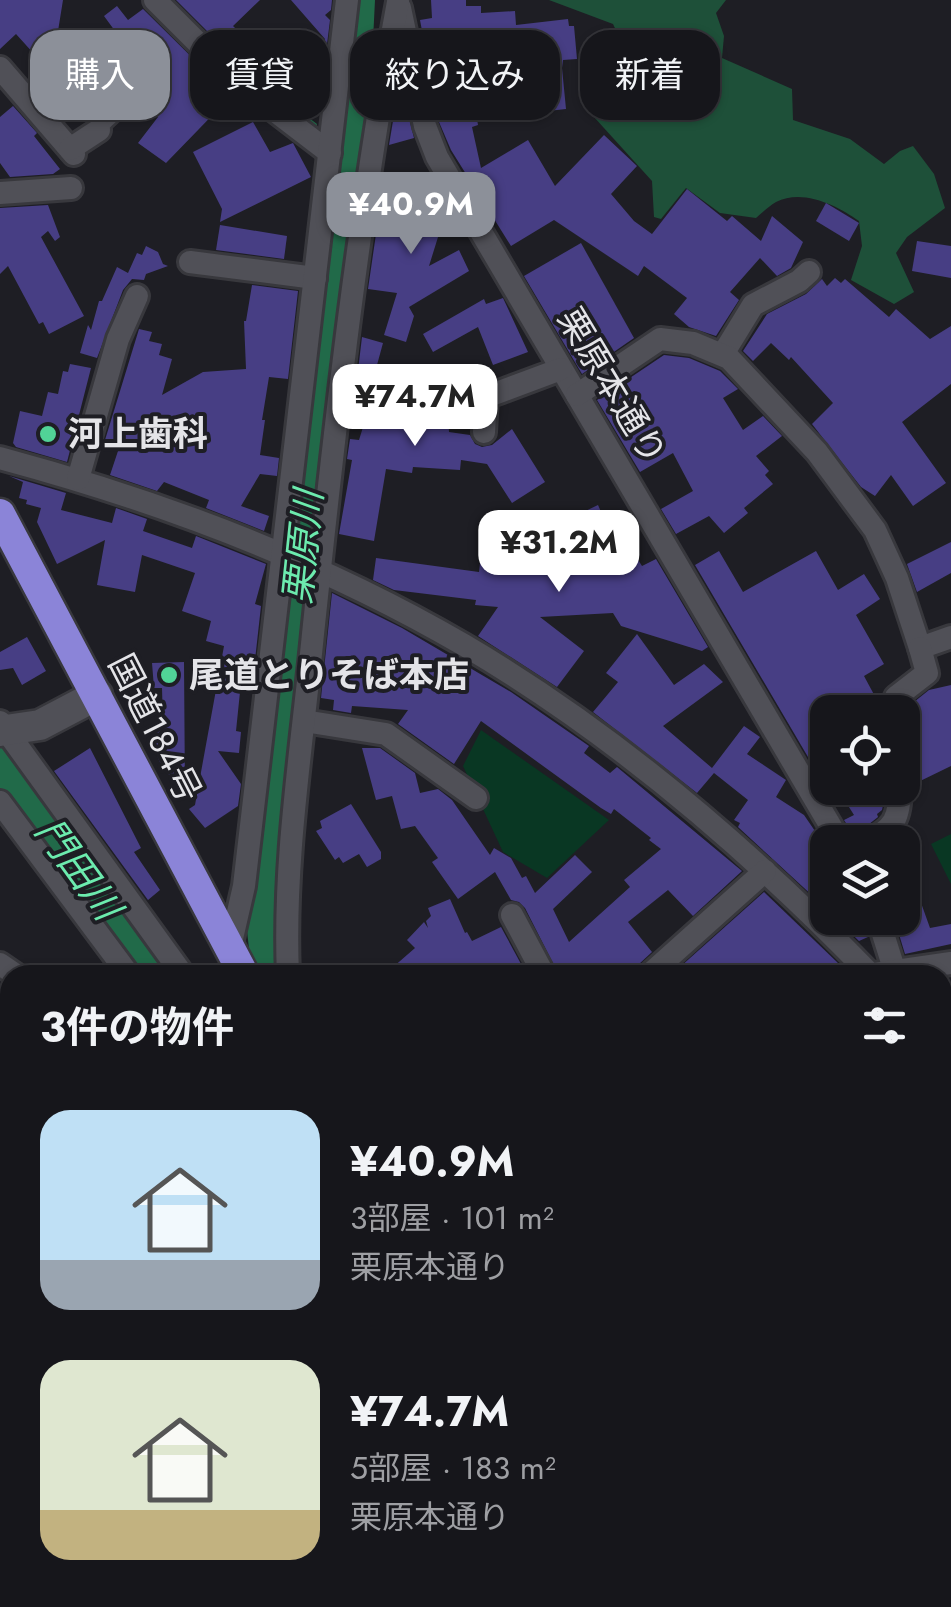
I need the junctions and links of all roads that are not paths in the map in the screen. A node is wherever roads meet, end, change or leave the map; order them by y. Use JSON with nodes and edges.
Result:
{"nodes":[{"id":1,"x":155,"y":0,"type":"edge"},
{"id":2,"x":347,"y":0,"type":"edge"},
{"id":3,"x":398,"y":1,"type":"edge"},
{"id":4,"x":0,"y":68,"type":"edge"},
{"id":5,"x":110,"y":120,"type":"edge"},
{"id":6,"x":99,"y":130,"type":"joint"},
{"id":7,"x":330,"y":154,"type":"junction"},
{"id":8,"x":71,"y":188,"type":"dead end"},
{"id":9,"x":0,"y":194,"type":"edge"},
{"id":10,"x":326,"y":216,"type":"junction"},
{"id":11,"x":361,"y":220,"type":"junction"},
{"id":12,"x":190,"y":262,"type":"dead end"},
{"id":13,"x":809,"y":272,"type":"dead end"},
{"id":14,"x":315,"y":278,"type":"junction"},
{"id":15,"x":137,"y":296,"type":"dead end"},
{"id":16,"x":723,"y":354,"type":"junction"},
{"id":17,"x":560,"y":368,"type":"junction"},
{"id":18,"x":577,"y":395,"type":"junction"},
{"id":19,"x":484,"y":432,"type":"dead end"},
{"id":20,"x":0,"y":458,"type":"edge"},
{"id":21,"x":78,"y":479,"type":"junction"},
{"id":22,"x":0,"y":514,"type":"edge"},
{"id":23,"x":286,"y":557,"type":"junction"},
{"id":24,"x":316,"y":570,"type":"junction"},
{"id":25,"x":951,"y":637,"type":"edge"},
{"id":26,"x":920,"y":648,"type":"junction"},
{"id":27,"x":97,"y":695,"type":"junction"},
{"id":28,"x":899,"y":695,"type":"edge"},
{"id":29,"x":304,"y":722,"type":"junction"},
{"id":30,"x":2,"y":728,"type":"edge"},
{"id":31,"x":476,"y":798,"type":"dead end"},
{"id":32,"x":4,"y":815,"type":"edge"},
{"id":33,"x":830,"y":825,"type":"edge"},
{"id":34,"x":766,"y":871,"type":"junction"},
{"id":35,"x":512,"y":915,"type":"dead end"},
{"id":36,"x":883,"y":935,"type":"edge"},
{"id":37,"x":230,"y":947,"type":"junction"},
{"id":38,"x":122,"y":965,"type":"edge"},
{"id":39,"x":176,"y":965,"type":"edge"},
{"id":40,"x":239,"y":965,"type":"edge"},
{"id":41,"x":288,"y":965,"type":"edge"},
{"id":42,"x":539,"y":965,"type":"edge"},
{"id":43,"x":660,"y":965,"type":"edge"},
{"id":44,"x":860,"y":965,"type":"edge"},
{"id":45,"x":893,"y":965,"type":"edge"}],
"edges":[{"from":1,"to":7,"type":"street"},
{"from":2,"to":7,"type":"street"},
{"from":3,"to":11,"type":"street"},
{"from":3,"to":17,"type":"street","name":"栗原本通り"},
{"from":4,"to":6,"type":"street"},
{"from":5,"to":6,"type":"lane"},
{"from":7,"to":10,"type":"street"},
{"from":8,"to":9,"type":"street"},
{"from":10,"to":11,"type":"street"},
{"from":10,"to":14,"type":"street"},
{"from":11,"to":24,"type":"street"},
{"from":12,"to":14,"type":"street"},
{"from":13,"to":16,"type":"street"},
{"from":14,"to":23,"type":"street"},
{"from":15,"to":21,"type":"street"},
{"from":16,"to":18,"type":"street"},
{"from":16,"to":26,"type":"street"},
{"from":17,"to":18,"type":"street","name":"栗原本通り"},
{"from":17,"to":19,"type":"street"},
{"from":18,"to":33,"type":"street","name":"栗原本通り"},
{"from":20,"to":21,"type":"street"},
{"from":21,"to":23,"type":"street"},
{"from":22,"to":27,"type":"highway","name":"国道184号"},
{"from":23,"to":24,"type":"street"},
{"from":23,"to":37,"type":"street"},
{"from":24,"to":29,"type":"street"},
{"from":24,"to":34,"type":"street"},
{"from":25,"to":26,"type":"street"},
{"from":26,"to":28,"type":"street"},
{"from":27,"to":30,"type":"street"},
{"from":27,"to":37,"type":"highway","name":"国道184号"},
{"from":29,"to":31,"type":"street"},
{"from":29,"to":41,"type":"street"},
{"from":30,"to":39,"type":"street"},
{"from":32,"to":38,"type":"street"},
{"from":34,"to":43,"type":"street"},
{"from":34,"to":44,"type":"street"},
{"from":35,"to":42,"type":"street"},
{"from":36,"to":45,"type":"street"},
{"from":37,"to":40,"type":"highway","name":"国道184号"}]}
